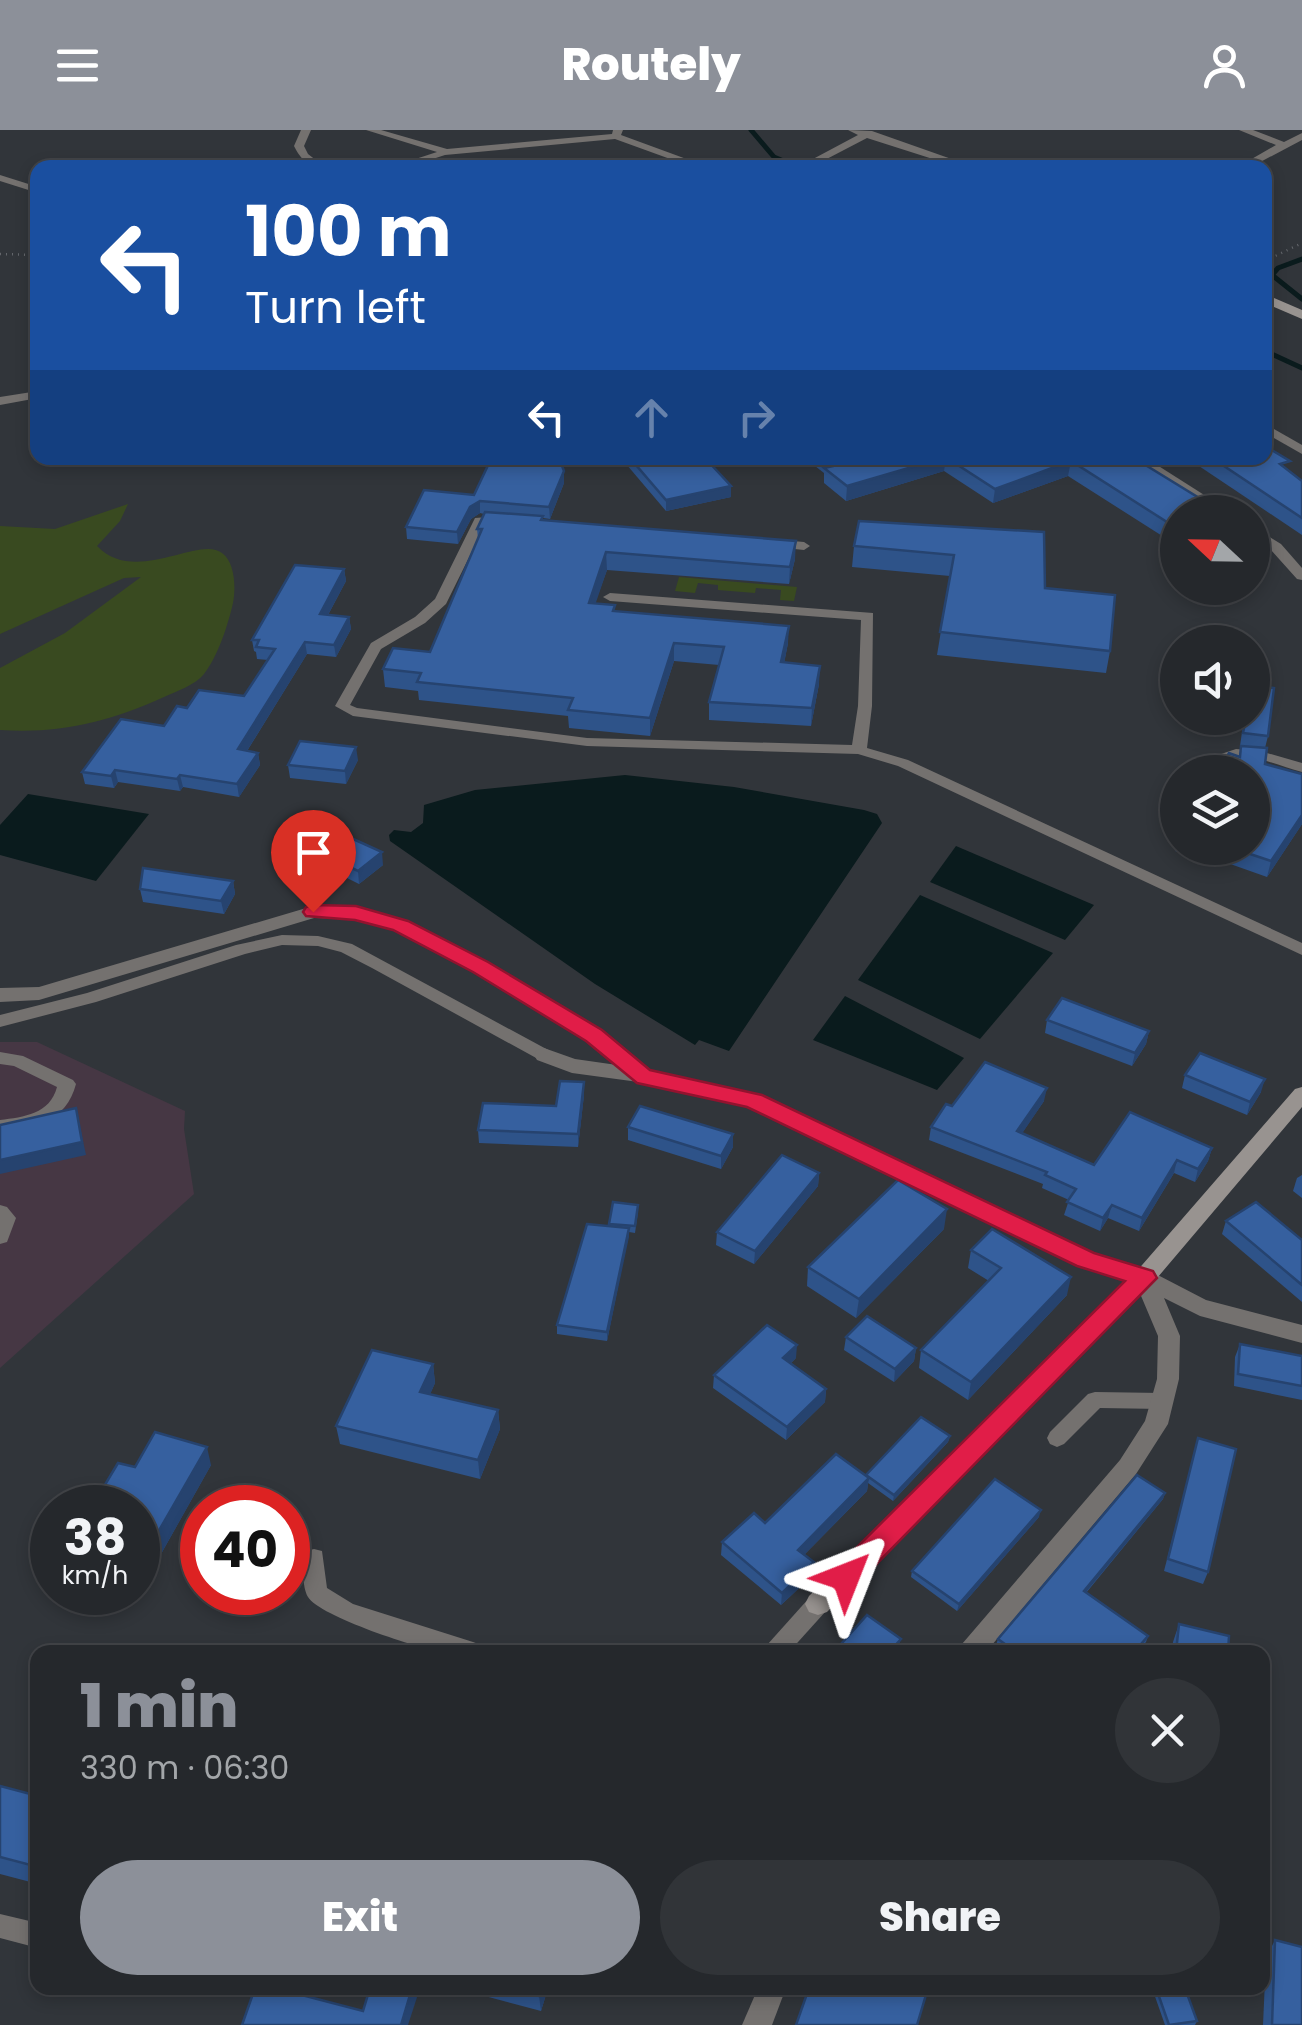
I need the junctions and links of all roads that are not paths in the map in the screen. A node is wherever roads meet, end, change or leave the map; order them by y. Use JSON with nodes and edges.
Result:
{"nodes":[{"id":1,"x":306,"y":130,"type":"edge"},
{"id":2,"x":371,"y":130,"type":"edge"},
{"id":3,"x":854,"y":130,"type":"edge"},
{"id":4,"x":1244,"y":130,"type":"edge"},
{"id":5,"x":871,"y":132,"type":"edge"},
{"id":6,"x":617,"y":133,"type":"edge"},
{"id":7,"x":1302,"y":136,"type":"edge"},
{"id":8,"x":1284,"y":145,"type":"junction"},
{"id":9,"x":446,"y":152,"type":"junction"},
{"id":10,"x":310,"y":160,"type":"edge"},
{"id":11,"x":419,"y":160,"type":"edge"},
{"id":12,"x":686,"y":160,"type":"edge"},
{"id":13,"x":816,"y":160,"type":"dead end"},
{"id":14,"x":950,"y":160,"type":"edge"},
{"id":15,"x":1256,"y":160,"type":"edge"},
{"id":16,"x":0,"y":178,"type":"edge"},
{"id":17,"x":30,"y":187,"type":"edge"},
{"id":18,"x":1272,"y":301,"type":"edge"},
{"id":19,"x":1302,"y":315,"type":"edge"},
{"id":20,"x":30,"y":395,"type":"edge"},
{"id":21,"x":0,"y":400,"type":"edge"},
{"id":22,"x":1272,"y":432,"type":"edge"},
{"id":23,"x":1302,"y":450,"type":"edge"},
{"id":24,"x":1149,"y":465,"type":"edge"},
{"id":25,"x":1197,"y":495,"type":"edge"},
{"id":26,"x":513,"y":521,"type":"edge"},
{"id":27,"x":746,"y":541,"type":"edge"},
{"id":28,"x":1270,"y":543,"type":"edge"},
{"id":29,"x":804,"y":546,"type":"dead end"},
{"id":30,"x":1302,"y":576,"type":"edge"},
{"id":31,"x":610,"y":597,"type":"dead end"},
{"id":32,"x":859,"y":750,"type":"junction"},
{"id":33,"x":1219,"y":755,"type":"edge"},
{"id":34,"x":1250,"y":755,"type":"edge"},
{"id":35,"x":1270,"y":760,"type":"edge"},
{"id":36,"x":1302,"y":768,"type":"edge"},
{"id":37,"x":1302,"y":950,"type":"edge"},
{"id":38,"x":0,"y":995,"type":"edge"},
{"id":39,"x":0,"y":1020,"type":"edge"},
{"id":40,"x":544,"y":1055,"type":"joint"},
{"id":41,"x":0,"y":1058,"type":"edge"},
{"id":42,"x":645,"y":1077,"type":"junction"},
{"id":43,"x":1302,"y":1094,"type":"edge"},
{"id":44,"x":0,"y":1126,"type":"edge"},
{"id":45,"x":0,"y":1212,"type":"edge"},
{"id":46,"x":0,"y":1237,"type":"edge"},
{"id":47,"x":1144,"y":1278,"type":"junction"},
{"id":48,"x":1302,"y":1334,"type":"edge"},
{"id":49,"x":1162,"y":1401,"type":"junction"},
{"id":50,"x":1057,"y":1438,"type":"dead end"},
{"id":51,"x":314,"y":1558,"type":"dead end"},
{"id":52,"x":818,"y":1604,"type":"joint"},
{"id":53,"x":448,"y":1645,"type":"edge"},
{"id":54,"x":781,"y":1645,"type":"edge"},
{"id":55,"x":977,"y":1645,"type":"edge"},
{"id":56,"x":0,"y":1926,"type":"edge"},
{"id":57,"x":30,"y":1934,"type":"edge"},
{"id":58,"x":769,"y":1995,"type":"edge"},
{"id":59,"x":757,"y":2025,"type":"edge"}],
"edges":[{"from":1,"to":10,"type":"lane"},
{"from":2,"to":9,"type":"lane"},
{"from":3,"to":5,"type":"lane"},
{"from":4,"to":8,"type":"lane"},
{"from":5,"to":13,"type":"lane"},
{"from":5,"to":14,"type":"lane"},
{"from":6,"to":9,"type":"lane"},
{"from":6,"to":12,"type":"lane"},
{"from":7,"to":8,"type":"lane"},
{"from":8,"to":15,"type":"lane"},
{"from":9,"to":11,"type":"lane"},
{"from":16,"to":17,"type":"lane"},
{"from":18,"to":19,"type":"street"},
{"from":20,"to":21,"type":"lane"},
{"from":22,"to":23,"type":"lane"},
{"from":24,"to":25,"type":"lane"},
{"from":26,"to":32,"type":"lane"},
{"from":27,"to":29,"type":"lane"},
{"from":28,"to":30,"type":"lane"},
{"from":31,"to":32,"type":"lane"},
{"from":32,"to":37,"type":"lane"},
{"from":33,"to":34,"type":"lane"},
{"from":35,"to":36,"type":"lane"},
{"from":38,"to":42,"type":"street"},
{"from":39,"to":40,"type":"lane"},
{"from":40,"to":42,"type":"street"},
{"from":41,"to":44,"type":"lane"},
{"from":42,"to":47,"type":"street"},
{"from":43,"to":47,"type":"street"},
{"from":45,"to":46,"type":"lane"},
{"from":47,"to":48,"type":"street"},
{"from":47,"to":49,"type":"street"},
{"from":47,"to":52,"type":"street"},
{"from":49,"to":50,"type":"lane"},
{"from":49,"to":55,"type":"street"},
{"from":51,"to":53,"type":"lane"},
{"from":52,"to":54,"type":"lane"},
{"from":56,"to":57,"type":"lane"},
{"from":58,"to":59,"type":"street"}]}
